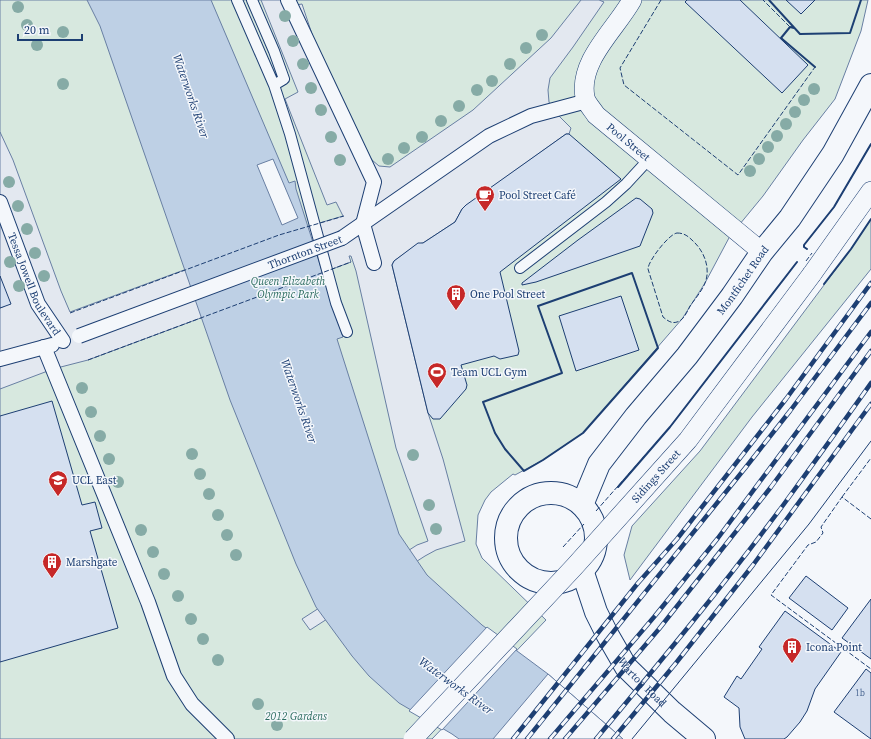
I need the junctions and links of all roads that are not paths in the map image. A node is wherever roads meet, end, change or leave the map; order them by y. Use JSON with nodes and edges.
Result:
{"nodes":[{"id":1,"x":237,"y":0,"type":"edge"},
{"id":2,"x":252,"y":0,"type":"edge"},
{"id":3,"x":288,"y":0,"type":"edge"},
{"id":4,"x":632,"y":0,"type":"edge"},
{"id":5,"x":274,"y":85,"type":"junction"},
{"id":6,"x":869,"y":90,"type":"edge"},
{"id":7,"x":587,"y":101,"type":"junction"},
{"id":8,"x":650,"y":158,"type":"junction"},
{"id":9,"x":871,"y":191,"type":"edge"},
{"id":10,"x":0,"y":202,"type":"edge"},
{"id":11,"x":363,"y":224,"type":"junction"},
{"id":12,"x":762,"y":252,"type":"junction"},
{"id":13,"x":374,"y":263,"type":"dead end"},
{"id":14,"x":520,"y":268,"type":"dead end"},
{"id":15,"x":347,"y":332,"type":"dead end"},
{"id":16,"x":63,"y":341,"type":"junction"},
{"id":17,"x":44,"y":347,"type":"junction"},
{"id":18,"x":0,"y":359,"type":"edge"},
{"id":19,"x":599,"y":464,"type":"junction"},
{"id":20,"x":556,"y":493,"type":"junction"},
{"id":21,"x":582,"y":505,"type":"junction"},
{"id":22,"x":582,"y":570,"type":"junction"},
{"id":23,"x":557,"y":583,"type":"junction"},
{"id":24,"x":596,"y":612,"type":"junction"},
{"id":25,"x":227,"y":739,"type":"edge"},
{"id":26,"x":413,"y":739,"type":"edge"},
{"id":27,"x":704,"y":739,"type":"edge"}],
"edges":[{"from":1,"to":5,"type":"lane"},
{"from":2,"to":5,"type":"lane"},
{"from":3,"to":11,"type":"street"},
{"from":4,"to":7,"type":"street","name":"Pool Street"},
{"from":5,"to":15,"type":"lane"},
{"from":6,"to":12,"type":"street","name":"Montfichet Road"},
{"from":7,"to":8,"type":"street","name":"Pool Street"},
{"from":7,"to":11,"type":"street","name":"Thornton Street"},
{"from":8,"to":12,"type":"street","name":"Pool Street"},
{"from":8,"to":14,"type":"lane"},
{"from":9,"to":26,"type":"street","name":"Sidings Street","bridge":true},
{"from":10,"to":16,"type":"street","name":"Tessa Jowell Boulevard"},
{"from":11,"to":13,"type":"street"},
{"from":11,"to":16,"type":"street","name":"Thornton Street","bridge":true},
{"from":12,"to":19,"type":"street","name":"Montfichet Road"},
{"from":16,"to":17,"type":"street","name":"Thornton Street"},
{"from":17,"to":18,"type":"street","name":"Thornton Street"},
{"from":17,"to":25,"type":"street"},
{"from":19,"to":20,"type":"street","name":"Montfichet Road"},
{"from":19,"to":21,"type":"street","name":"Montfichet Road"},
{"from":20,"to":21,"type":"street"},
{"from":20,"to":23,"type":"street"},
{"from":21,"to":22,"type":"street"},
{"from":22,"to":23,"type":"street"},
{"from":22,"to":24,"type":"street","name":"Warton Road"},
{"from":23,"to":24,"type":"street","name":"Warton Road"},
{"from":24,"to":27,"type":"street","name":"Warton Road"}]}
